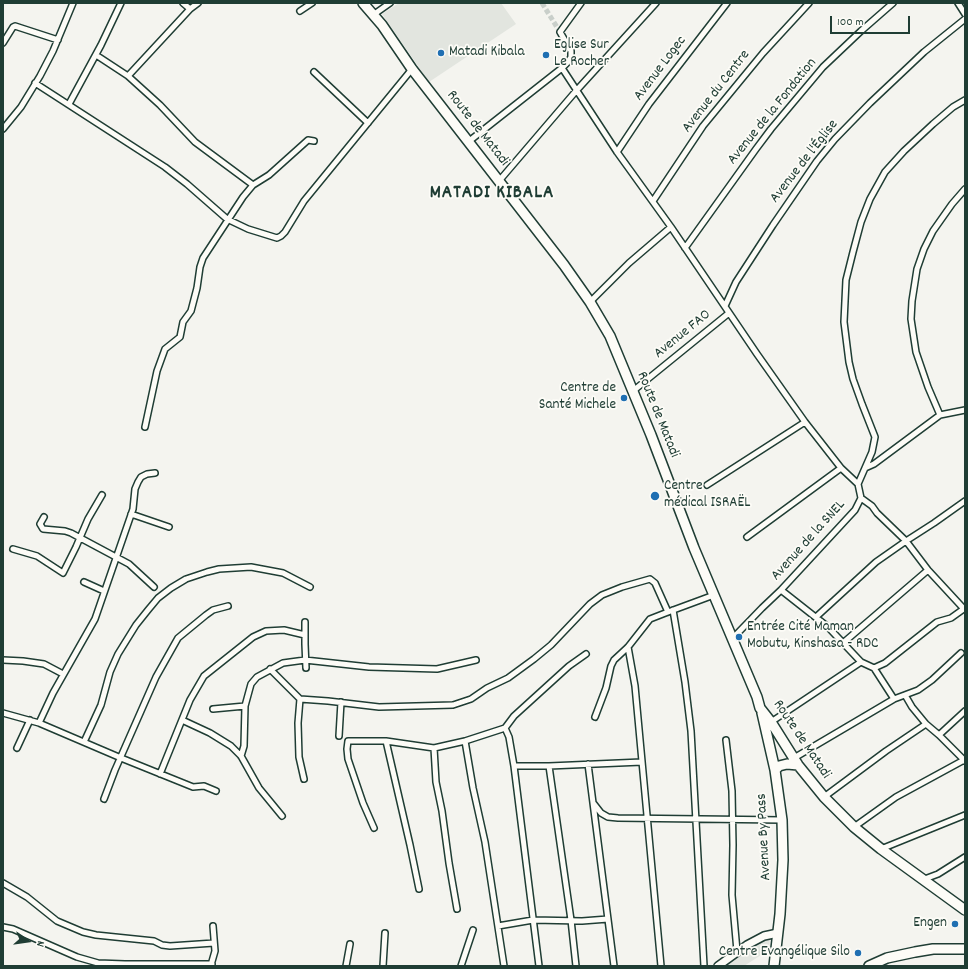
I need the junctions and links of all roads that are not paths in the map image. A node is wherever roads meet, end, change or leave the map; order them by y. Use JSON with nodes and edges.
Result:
{"nodes":[{"id":1,"x":73,"y":3,"type":"edge"},
{"id":2,"x":121,"y":3,"type":"edge"},
{"id":3,"x":183,"y":3,"type":"edge"},
{"id":4,"x":198,"y":3,"type":"edge"},
{"id":5,"x":312,"y":3,"type":"edge"},
{"id":6,"x":363,"y":3,"type":"edge"},
{"id":7,"x":390,"y":3,"type":"edge"},
{"id":8,"x":582,"y":3,"type":"edge"},
{"id":9,"x":656,"y":3,"type":"edge"},
{"id":10,"x":727,"y":3,"type":"edge"},
{"id":11,"x":809,"y":3,"type":"edge"},
{"id":12,"x":893,"y":3,"type":"edge"},
{"id":13,"x":958,"y":3,"type":"edge"},
{"id":14,"x":190,"y":9,"type":"junction"},
{"id":15,"x":300,"y":11,"type":"dead end"},
{"id":16,"x":965,"y":14,"type":"edge"},
{"id":17,"x":373,"y":15,"type":"junction"},
{"id":18,"x":965,"y":19,"type":"edge"},
{"id":19,"x":58,"y":40,"type":"junction"},
{"id":20,"x":3,"y":43,"type":"edge"},
{"id":21,"x":96,"y":55,"type":"junction"},
{"id":22,"x":562,"y":68,"type":"junction"},
{"id":23,"x":412,"y":69,"type":"junction"},
{"id":24,"x":314,"y":72,"type":"dead end"},
{"id":25,"x":128,"y":76,"type":"junction"},
{"id":26,"x":35,"y":83,"type":"junction"},
{"id":27,"x":576,"y":91,"type":"junction"},
{"id":28,"x":965,"y":100,"type":"edge"},
{"id":29,"x":69,"y":104,"type":"junction"},
{"id":30,"x":368,"y":124,"type":"junction"},
{"id":31,"x":3,"y":129,"type":"edge"},
{"id":32,"x":314,"y":141,"type":"dead end"},
{"id":33,"x":468,"y":142,"type":"junction"},
{"id":34,"x":617,"y":152,"type":"junction"},
{"id":35,"x":499,"y":181,"type":"junction"},
{"id":36,"x":254,"y":185,"type":"junction"},
{"id":37,"x":965,"y":189,"type":"edge"},
{"id":38,"x":653,"y":202,"type":"junction"},
{"id":39,"x":227,"y":219,"type":"junction"},
{"id":40,"x":671,"y":227,"type":"junction"},
{"id":41,"x":685,"y":248,"type":"junction"},
{"id":42,"x":590,"y":302,"type":"junction"},
{"id":43,"x":725,"y":306,"type":"junction"},
{"id":44,"x":729,"y":313,"type":"junction"},
{"id":45,"x":633,"y":391,"type":"junction"},
{"id":46,"x":965,"y":410,"type":"edge"},
{"id":47,"x":940,"y":415,"type":"junction"},
{"id":48,"x":805,"y":422,"type":"junction"},
{"id":49,"x":145,"y":427,"type":"dead end"},
{"id":50,"x":841,"y":468,"type":"junction"},
{"id":51,"x":865,"y":468,"type":"junction"},
{"id":52,"x":155,"y":473,"type":"dead end"},
{"id":53,"x":858,"y":484,"type":"junction"},
{"id":54,"x":707,"y":485,"type":"dead end"},
{"id":55,"x":102,"y":495,"type":"dead end"},
{"id":56,"x":861,"y":498,"type":"junction"},
{"id":57,"x":965,"y":501,"type":"edge"},
{"id":58,"x":131,"y":514,"type":"junction"},
{"id":59,"x":44,"y":517,"type":"dead end"},
{"id":60,"x":169,"y":527,"type":"dead end"},
{"id":61,"x":747,"y":537,"type":"dead end"},
{"id":62,"x":80,"y":538,"type":"junction"},
{"id":63,"x":906,"y":541,"type":"junction"},
{"id":64,"x":13,"y":549,"type":"dead end"},
{"id":65,"x":117,"y":557,"type":"junction"},
{"id":66,"x":928,"y":570,"type":"junction"},
{"id":67,"x":84,"y":582,"type":"dead end"},
{"id":68,"x":154,"y":587,"type":"dead end"},
{"id":69,"x":310,"y":587,"type":"dead end"},
{"id":70,"x":781,"y":590,"type":"junction"},
{"id":71,"x":104,"y":591,"type":"junction"},
{"id":72,"x":714,"y":595,"type":"junction"},
{"id":73,"x":228,"y":606,"type":"dead end"},
{"id":74,"x":964,"y":609,"type":"edge"},
{"id":75,"x":670,"y":611,"type":"junction"},
{"id":76,"x":816,"y":617,"type":"junction"},
{"id":77,"x":305,"y":622,"type":"dead end"},
{"id":78,"x":305,"y":635,"type":"junction"},
{"id":79,"x":732,"y":639,"type":"junction"},
{"id":80,"x":843,"y":643,"type":"junction"},
{"id":81,"x":628,"y":647,"type":"junction"},
{"id":82,"x":961,"y":653,"type":"dead end"},
{"id":83,"x":586,"y":654,"type":"dead end"},
{"id":84,"x":3,"y":660,"type":"edge"},
{"id":85,"x":305,"y":660,"type":"junction"},
{"id":86,"x":476,"y":660,"type":"dead end"},
{"id":87,"x":861,"y":662,"type":"junction"},
{"id":88,"x":306,"y":668,"type":"dead end"},
{"id":89,"x":874,"y":668,"type":"junction"},
{"id":90,"x":270,"y":669,"type":"junction"},
{"id":91,"x":64,"y":674,"type":"junction"},
{"id":92,"x":905,"y":695,"type":"junction"},
{"id":93,"x":300,"y":699,"type":"junction"},
{"id":94,"x":894,"y":699,"type":"junction"},
{"id":95,"x":341,"y":702,"type":"junction"},
{"id":96,"x":245,"y":706,"type":"junction"},
{"id":97,"x":760,"y":708,"type":"junction"},
{"id":98,"x":213,"y":709,"type":"dead end"},
{"id":99,"x":965,"y":711,"type":"edge"},
{"id":100,"x":3,"y":713,"type":"edge"},
{"id":101,"x":595,"y":717,"type":"dead end"},
{"id":102,"x":30,"y":720,"type":"junction"},
{"id":103,"x":182,"y":720,"type":"junction"},
{"id":104,"x":771,"y":722,"type":"junction"},
{"id":105,"x":39,"y":723,"type":"junction"},
{"id":106,"x":926,"y":724,"type":"junction"},
{"id":107,"x":505,"y":728,"type":"junction"},
{"id":108,"x":940,"y":735,"type":"junction"},
{"id":109,"x":339,"y":736,"type":"dead end"},
{"id":110,"x":726,"y":740,"type":"dead end"},
{"id":111,"x":386,"y":741,"type":"junction"},
{"id":112,"x":465,"y":741,"type":"junction"},
{"id":113,"x":84,"y":742,"type":"junction"},
{"id":114,"x":18,"y":748,"type":"dead end"},
{"id":115,"x":434,"y":748,"type":"junction"},
{"id":116,"x":241,"y":756,"type":"junction"},
{"id":117,"x":121,"y":758,"type":"junction"},
{"id":118,"x":796,"y":761,"type":"junction"},
{"id":119,"x":964,"y":761,"type":"edge"},
{"id":120,"x":642,"y":762,"type":"junction"},
{"id":121,"x":588,"y":764,"type":"junction"},
{"id":122,"x":514,"y":766,"type":"junction"},
{"id":123,"x":549,"y":766,"type":"junction"},
{"id":124,"x":775,"y":770,"type":"junction"},
{"id":125,"x":160,"y":774,"type":"junction"},
{"id":126,"x":304,"y":779,"type":"dead end"},
{"id":127,"x":216,"y":791,"type":"dead end"},
{"id":128,"x":824,"y":797,"type":"junction"},
{"id":129,"x":104,"y":799,"type":"dead end"},
{"id":130,"x":593,"y":804,"type":"junction"},
{"id":131,"x":965,"y":815,"type":"edge"},
{"id":132,"x":282,"y":816,"type":"dead end"},
{"id":133,"x":646,"y":818,"type":"junction"},
{"id":134,"x":696,"y":819,"type":"junction"},
{"id":135,"x":732,"y":819,"type":"junction"},
{"id":136,"x":782,"y":820,"type":"junction"},
{"id":137,"x":854,"y":827,"type":"junction"},
{"id":138,"x":374,"y":828,"type":"dead end"},
{"id":139,"x":881,"y":849,"type":"junction"},
{"id":140,"x":965,"y":858,"type":"edge"},
{"id":141,"x":922,"y":880,"type":"junction"},
{"id":142,"x":3,"y":883,"type":"edge"},
{"id":143,"x":418,"y":889,"type":"dead end"},
{"id":144,"x":963,"y":906,"type":"edge"},
{"id":145,"x":457,"y":909,"type":"dead end"},
{"id":146,"x":608,"y":919,"type":"junction"},
{"id":147,"x":533,"y":920,"type":"junction"},
{"id":148,"x":571,"y":920,"type":"junction"},
{"id":149,"x":213,"y":926,"type":"dead end"},
{"id":150,"x":498,"y":926,"type":"junction"},
{"id":151,"x":3,"y":927,"type":"edge"},
{"id":152,"x":473,"y":930,"type":"dead end"},
{"id":153,"x":385,"y":933,"type":"dead end"},
{"id":154,"x":778,"y":933,"type":"junction"},
{"id":155,"x":214,"y":943,"type":"junction"},
{"id":156,"x":350,"y":944,"type":"dead end"},
{"id":157,"x":965,"y":948,"type":"edge"},
{"id":158,"x":737,"y":951,"type":"junction"},
{"id":159,"x":212,"y":965,"type":"edge"},
{"id":160,"x":346,"y":966,"type":"edge"},
{"id":161,"x":383,"y":966,"type":"edge"},
{"id":162,"x":461,"y":966,"type":"edge"},
{"id":163,"x":504,"y":966,"type":"edge"},
{"id":164,"x":538,"y":966,"type":"edge"},
{"id":165,"x":576,"y":966,"type":"edge"},
{"id":166,"x":614,"y":966,"type":"edge"},
{"id":167,"x":661,"y":966,"type":"edge"},
{"id":168,"x":704,"y":966,"type":"edge"},
{"id":169,"x":718,"y":966,"type":"edge"},
{"id":170,"x":774,"y":966,"type":"edge"},
{"id":171,"x":869,"y":966,"type":"edge"}],
"edges":[{"from":1,"to":19,"type":"street"},
{"from":2,"to":21,"type":"street"},
{"from":3,"to":14,"type":"street"},
{"from":4,"to":14,"type":"street"},
{"from":5,"to":15,"type":"street"},
{"from":6,"to":17,"type":"highway","name":"Route de Matadi"},
{"from":7,"to":17,"type":"street"},
{"from":8,"to":22,"type":"street"},
{"from":9,"to":27,"type":"street"},
{"from":10,"to":34,"type":"street","name":"Avenue Logec"},
{"from":11,"to":38,"type":"street","name":"Avenue du Centre"},
{"from":12,"to":41,"type":"street","name":"Avenue de la Fondation"},
{"from":13,"to":16,"type":"street"},
{"from":14,"to":25,"type":"street"},
{"from":17,"to":23,"type":"highway","name":"Route de Matadi"},
{"from":18,"to":43,"type":"street","name":"Avenue de l'Église"},
{"from":19,"to":20,"type":"street"},
{"from":19,"to":26,"type":"street"},
{"from":21,"to":25,"type":"street"},
{"from":21,"to":29,"type":"street"},
{"from":22,"to":27,"type":"street"},
{"from":22,"to":33,"type":"street"},
{"from":23,"to":30,"type":"street"},
{"from":23,"to":33,"type":"highway","name":"Route de Matadi"},
{"from":24,"to":30,"type":"street"},
{"from":25,"to":36,"type":"street"},
{"from":26,"to":29,"type":"street"},
{"from":26,"to":31,"type":"street"},
{"from":27,"to":34,"type":"street"},
{"from":27,"to":35,"type":"street"},
{"from":28,"to":51,"type":"street"},
{"from":29,"to":39,"type":"street"},
{"from":30,"to":39,"type":"street"},
{"from":32,"to":36,"type":"street"},
{"from":33,"to":35,"type":"highway","name":"Route de Matadi"},
{"from":34,"to":38,"type":"street"},
{"from":35,"to":42,"type":"highway","name":"Route de Matadi"},
{"from":36,"to":39,"type":"street"},
{"from":37,"to":47,"type":"street"},
{"from":38,"to":40,"type":"street"},
{"from":39,"to":49,"type":"street"},
{"from":40,"to":41,"type":"street"},
{"from":40,"to":42,"type":"street"},
{"from":41,"to":43,"type":"street"},
{"from":42,"to":45,"type":"highway","name":"Route de Matadi"},
{"from":43,"to":44,"type":"street"},
{"from":44,"to":45,"type":"street","name":"Avenue FAO"},
{"from":44,"to":48,"type":"street"},
{"from":45,"to":72,"type":"highway","name":"Route de Matadi"},
{"from":46,"to":47,"type":"street"},
{"from":47,"to":51,"type":"street"},
{"from":48,"to":50,"type":"street"},
{"from":48,"to":54,"type":"street"},
{"from":50,"to":53,"type":"street"},
{"from":50,"to":61,"type":"street"},
{"from":51,"to":53,"type":"street"},
{"from":52,"to":58,"type":"street"},
{"from":53,"to":56,"type":"street","name":"Avenue de la SNEL"},
{"from":55,"to":62,"type":"street"},
{"from":56,"to":63,"type":"street"},
{"from":56,"to":70,"type":"street","name":"Avenue de la SNEL"},
{"from":57,"to":63,"type":"street"},
{"from":58,"to":60,"type":"street"},
{"from":58,"to":65,"type":"street"},
{"from":59,"to":62,"type":"street"},
{"from":62,"to":64,"type":"street"},
{"from":62,"to":65,"type":"street"},
{"from":63,"to":66,"type":"street"},
{"from":63,"to":76,"type":"street"},
{"from":65,"to":68,"type":"street"},
{"from":65,"to":71,"type":"street"},
{"from":66,"to":74,"type":"street"},
{"from":66,"to":80,"type":"street"},
{"from":67,"to":71,"type":"street"},
{"from":69,"to":113,"type":"street"},
{"from":70,"to":76,"type":"street"},
{"from":70,"to":79,"type":"street","name":"Avenue de la SNEL"},
{"from":71,"to":91,"type":"street"},
{"from":72,"to":75,"type":"street"},
{"from":72,"to":79,"type":"highway","name":"Route de Matadi"},
{"from":73,"to":117,"type":"street"},
{"from":74,"to":89,"type":"street"},
{"from":75,"to":81,"type":"street"},
{"from":75,"to":95,"type":"street"},
{"from":75,"to":134,"type":"street"},
{"from":76,"to":80,"type":"street"},
{"from":77,"to":78,"type":"street"},
{"from":78,"to":85,"type":"street"},
{"from":78,"to":103,"type":"street"},
{"from":79,"to":97,"type":"highway","name":"Route de Matadi"},
{"from":80,"to":87,"type":"street"},
{"from":81,"to":101,"type":"street"},
{"from":81,"to":120,"type":"street"},
{"from":82,"to":92,"type":"street"},
{"from":83,"to":107,"type":"street"},
{"from":84,"to":91,"type":"street"},
{"from":85,"to":86,"type":"street"},
{"from":85,"to":88,"type":"street"},
{"from":85,"to":90,"type":"street"},
{"from":87,"to":89,"type":"street"},
{"from":87,"to":104,"type":"street"},
{"from":89,"to":94,"type":"street"},
{"from":90,"to":93,"type":"street"},
{"from":90,"to":96,"type":"street"},
{"from":91,"to":105,"type":"street"},
{"from":92,"to":94,"type":"street"},
{"from":92,"to":106,"type":"street"},
{"from":93,"to":95,"type":"street"},
{"from":93,"to":126,"type":"street"},
{"from":94,"to":118,"type":"street"},
{"from":95,"to":109,"type":"street"},
{"from":96,"to":98,"type":"street"},
{"from":96,"to":116,"type":"street"},
{"from":97,"to":104,"type":"highway","name":"Route de Matadi"},
{"from":97,"to":124,"type":"highway","name":"Avenue By Pass"},
{"from":99,"to":108,"type":"street"},
{"from":100,"to":102,"type":"street"},
{"from":102,"to":105,"type":"street"},
{"from":102,"to":114,"type":"street"},
{"from":103,"to":116,"type":"street"},
{"from":103,"to":125,"type":"street"},
{"from":104,"to":118,"type":"highway","name":"Route de Matadi"},
{"from":105,"to":113,"type":"street"},
{"from":106,"to":108,"type":"street"},
{"from":106,"to":128,"type":"street"},
{"from":107,"to":112,"type":"street"},
{"from":107,"to":122,"type":"street"},
{"from":108,"to":119,"type":"street"},
{"from":110,"to":135,"type":"street"},
{"from":111,"to":115,"type":"street"},
{"from":111,"to":138,"type":"street"},
{"from":111,"to":143,"type":"street"},
{"from":112,"to":115,"type":"street"},
{"from":112,"to":150,"type":"street"},
{"from":113,"to":117,"type":"street"},
{"from":115,"to":145,"type":"street"},
{"from":116,"to":132,"type":"street"},
{"from":117,"to":125,"type":"street"},
{"from":117,"to":129,"type":"street"},
{"from":118,"to":124,"type":"highway"},
{"from":118,"to":128,"type":"highway","name":"Route de Matadi"},
{"from":119,"to":137,"type":"street"},
{"from":120,"to":121,"type":"street"},
{"from":120,"to":133,"type":"street"},
{"from":121,"to":123,"type":"street"},
{"from":121,"to":130,"type":"street"},
{"from":122,"to":123,"type":"street"},
{"from":122,"to":147,"type":"street"},
{"from":123,"to":148,"type":"street"},
{"from":124,"to":136,"type":"highway","name":"Avenue By Pass"},
{"from":125,"to":127,"type":"street"},
{"from":128,"to":137,"type":"highway","name":"Route de Matadi"},
{"from":130,"to":133,"type":"street"},
{"from":130,"to":146,"type":"street"},
{"from":131,"to":139,"type":"street"},
{"from":133,"to":134,"type":"street"},
{"from":133,"to":167,"type":"street"},
{"from":134,"to":135,"type":"street"},
{"from":134,"to":168,"type":"street"},
{"from":135,"to":136,"type":"street"},
{"from":135,"to":158,"type":"street"},
{"from":136,"to":154,"type":"highway","name":"Avenue By Pass"},
{"from":137,"to":139,"type":"highway","name":"Route de Matadi"},
{"from":139,"to":141,"type":"highway","name":"Route de Matadi"},
{"from":140,"to":141,"type":"street"},
{"from":141,"to":144,"type":"highway","name":"Route de Matadi"},
{"from":142,"to":155,"type":"street"},
{"from":146,"to":148,"type":"street"},
{"from":146,"to":166,"type":"street"},
{"from":147,"to":148,"type":"street"},
{"from":147,"to":150,"type":"street"},
{"from":147,"to":164,"type":"street"},
{"from":148,"to":165,"type":"street"},
{"from":149,"to":155,"type":"street"},
{"from":150,"to":163,"type":"street"},
{"from":151,"to":159,"type":"street"},
{"from":152,"to":162,"type":"street"},
{"from":153,"to":161,"type":"street"},
{"from":154,"to":158,"type":"street"},
{"from":154,"to":170,"type":"highway","name":"Avenue By Pass"},
{"from":155,"to":159,"type":"street"},
{"from":156,"to":160,"type":"street"},
{"from":157,"to":171,"type":"highway"},
{"from":158,"to":169,"type":"street"}]}
